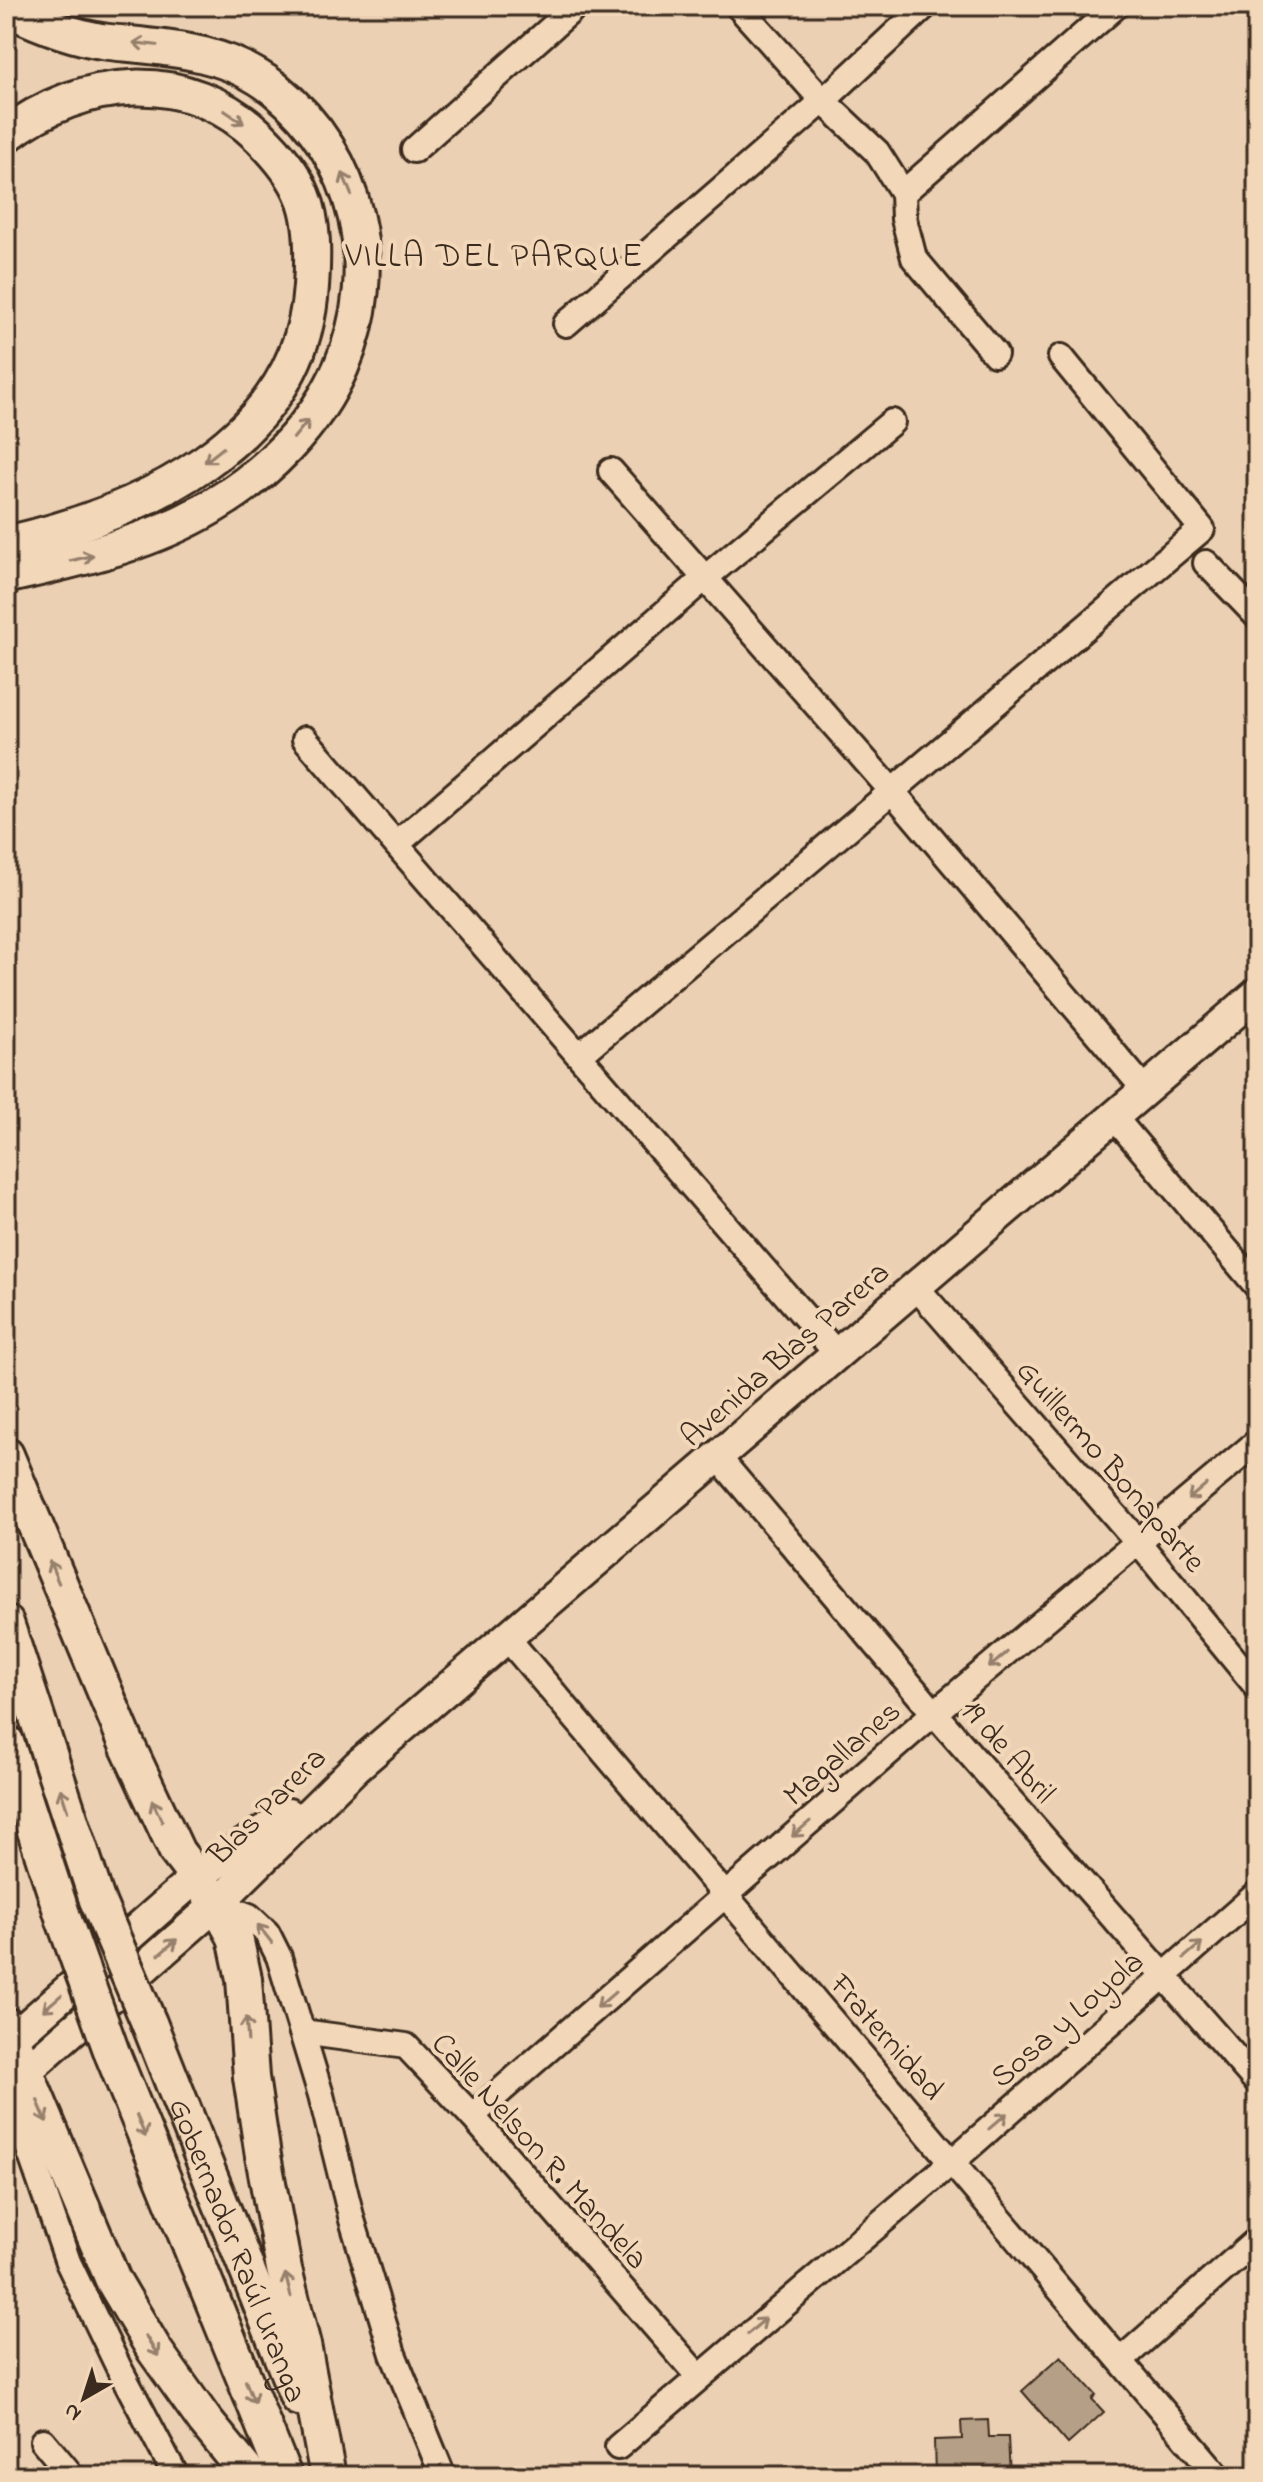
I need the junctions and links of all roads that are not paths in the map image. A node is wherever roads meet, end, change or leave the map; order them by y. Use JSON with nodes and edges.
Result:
{"nodes":[{"id":1,"x":576,"y":6,"type":"edge"},
{"id":2,"x":738,"y":6,"type":"edge"},
{"id":3,"x":925,"y":6,"type":"edge"},
{"id":4,"x":1116,"y":6,"type":"edge"},
{"id":5,"x":6,"y":8,"type":"edge"},
{"id":6,"x":823,"y":101,"type":"junction"},
{"id":7,"x":6,"y":135,"type":"edge"},
{"id":8,"x":414,"y":150,"type":"dead end"},
{"id":9,"x":903,"y":193,"type":"junction"},
{"id":10,"x":566,"y":324,"type":"dead end"},
{"id":11,"x":995,"y":354,"type":"dead end"},
{"id":12,"x":1061,"y":357,"type":"dead end"},
{"id":13,"x":892,"y":422,"type":"dead end"},
{"id":14,"x":611,"y":471,"type":"dead end"},
{"id":15,"x":6,"y":544,"type":"edge"},
{"id":16,"x":1206,"y":563,"type":"dead end"},
{"id":17,"x":6,"y":576,"type":"edge"},
{"id":18,"x":705,"y":578,"type":"junction"},
{"id":19,"x":1257,"y":616,"type":"edge"},
{"id":20,"x":305,"y":739,"type":"dead end"},
{"id":21,"x":892,"y":791,"type":"junction"},
{"id":22,"x":397,"y":844,"type":"junction"},
{"id":23,"x":1257,"y":994,"type":"edge"},
{"id":24,"x":580,"y":1055,"type":"junction"},
{"id":25,"x":1145,"y":1090,"type":"junction"},
{"id":26,"x":1114,"y":1117,"type":"junction"},
{"id":27,"x":1257,"y":1286,"type":"edge"},
{"id":28,"x":916,"y":1287,"type":"junction"},
{"id":29,"x":837,"y":1354,"type":"junction"},
{"id":30,"x":1257,"y":1442,"type":"edge"},
{"id":31,"x":6,"y":1455,"type":"edge"},
{"id":32,"x":718,"y":1457,"type":"junction"},
{"id":33,"x":1138,"y":1542,"type":"junction"},
{"id":34,"x":6,"y":1623,"type":"edge"},
{"id":35,"x":508,"y":1639,"type":"junction"},
{"id":36,"x":1257,"y":1687,"type":"edge"},
{"id":37,"x":934,"y":1713,"type":"junction"},
{"id":38,"x":6,"y":1742,"type":"edge"},
{"id":39,"x":357,"y":1766,"type":"junction"},
{"id":40,"x":195,"y":1878,"type":"junction"},
{"id":41,"x":1257,"y":1894,"type":"edge"},
{"id":42,"x":725,"y":1896,"type":"junction"},
{"id":43,"x":217,"y":1904,"type":"junction"},
{"id":44,"x":1165,"y":1975,"type":"junction"},
{"id":45,"x":302,"y":2032,"type":"junction"},
{"id":46,"x":10,"y":2059,"type":"edge"},
{"id":47,"x":1257,"y":2082,"type":"edge"},
{"id":48,"x":472,"y":2116,"type":"junction"},
{"id":49,"x":953,"y":2161,"type":"junction"},
{"id":50,"x":1257,"y":2240,"type":"edge"},
{"id":51,"x":1121,"y":2360,"type":"junction"},
{"id":52,"x":698,"y":2376,"type":"junction"},
{"id":53,"x":43,"y":2441,"type":"dead end"},
{"id":54,"x":618,"y":2447,"type":"dead end"},
{"id":55,"x":328,"y":2474,"type":"edge"},
{"id":56,"x":72,"y":2476,"type":"edge"},
{"id":57,"x":176,"y":2476,"type":"edge"},
{"id":58,"x":250,"y":2476,"type":"edge"},
{"id":59,"x":284,"y":2476,"type":"edge"},
{"id":60,"x":443,"y":2476,"type":"edge"},
{"id":61,"x":1218,"y":2476,"type":"edge"}],
"edges":[{"from":1,"to":8,"type":"street"},
{"from":2,"to":6,"type":"street"},
{"from":3,"to":6,"type":"street"},
{"from":4,"to":9,"type":"street"},
{"from":17,"to":5,"type":"highway","one_way":true},
{"from":6,"to":9,"type":"street"},
{"from":6,"to":10,"type":"street"},
{"from":7,"to":15,"type":"highway","one_way":true},
{"from":9,"to":11,"type":"street"},
{"from":12,"to":21,"type":"street"},
{"from":13,"to":18,"type":"street"},
{"from":14,"to":18,"type":"street"},
{"from":16,"to":19,"type":"street"},
{"from":18,"to":21,"type":"street"},
{"from":18,"to":22,"type":"street"},
{"from":20,"to":22,"type":"street"},
{"from":21,"to":24,"type":"street"},
{"from":21,"to":25,"type":"street"},
{"from":22,"to":24,"type":"street"},
{"from":23,"to":25,"type":"main road","name":"Avenida Blas Parera"},
{"from":24,"to":29,"type":"street"},
{"from":25,"to":26,"type":"main road","name":"Avenida Blas Parera"},
{"from":26,"to":27,"type":"street"},
{"from":26,"to":28,"type":"main road","name":"Avenida Blas Parera"},
{"from":28,"to":29,"type":"main road","name":"Avenida Blas Parera"},
{"from":28,"to":33,"type":"street","name":"Guillermo Bonaparte"},
{"from":29,"to":32,"type":"main road","name":"Avenida Blas Parera"},
{"from":30,"to":33,"type":"street","name":"Magallanes","one_way":true},
{"from":40,"to":31,"type":"highway","one_way":true},
{"from":32,"to":35,"type":"main road","name":"Avenida Blas Parera"},
{"from":32,"to":37,"type":"street","name":"19 de Abril"},
{"from":33,"to":36,"type":"street","name":"Guillermo Bonaparte"},
{"from":33,"to":37,"type":"street","name":"Magallanes","one_way":true},
{"from":55,"to":34,"type":"highway","name":"Gobernador Raúl Uranga","one_way":true,"bridge":true},
{"from":35,"to":39,"type":"main road","name":"Avenida Blas Parera"},
{"from":35,"to":42,"type":"street","name":"Fraternidad"},
{"from":37,"to":42,"type":"street","name":"Magallanes","one_way":true},
{"from":37,"to":44,"type":"street","name":"19 de Abril"},
{"from":38,"to":59,"type":"highway","name":"Gobernador Raúl Uranga","one_way":true,"bridge":true},
{"from":39,"to":40,"type":"main road","name":"Blas Parera"},
{"from":39,"to":43,"type":"main road","name":"Blas Parera"},
{"from":40,"to":43,"type":"highway"},
{"from":40,"to":46,"type":"main road","name":"Blas Parera","one_way":true},
{"from":44,"to":41,"type":"street","name":"Sosa y Loyola","one_way":true},
{"from":42,"to":48,"type":"street","name":"Magallanes","one_way":true},
{"from":42,"to":49,"type":"street","name":"Fraternidad"},
{"from":45,"to":43,"type":"street","one_way":true},
{"from":46,"to":43,"type":"main road","name":"Blas Parera","one_way":true},
{"from":55,"to":43,"type":"highway","one_way":true},
{"from":44,"to":47,"type":"street","name":"19 de Abril"},
{"from":49,"to":44,"type":"street","name":"Sosa y Loyola","one_way":true},
{"from":45,"to":48,"type":"street","name":"Calle Nelson R. Mandela"},
{"from":45,"to":60,"type":"street"},
{"from":46,"to":57,"type":"street"},
{"from":46,"to":58,"type":"highway","one_way":true},
{"from":48,"to":52,"type":"street","name":"Calle Nelson R. Mandela"},
{"from":49,"to":51,"type":"street","name":"Fraternidad"},
{"from":52,"to":49,"type":"street","name":"Sosa y Loyola","one_way":true},
{"from":50,"to":51,"type":"street"},
{"from":51,"to":61,"type":"street","name":"Fraternidad"},
{"from":52,"to":54,"type":"street","name":"Sosa y Loyola"},
{"from":53,"to":56,"type":"street"}]}
